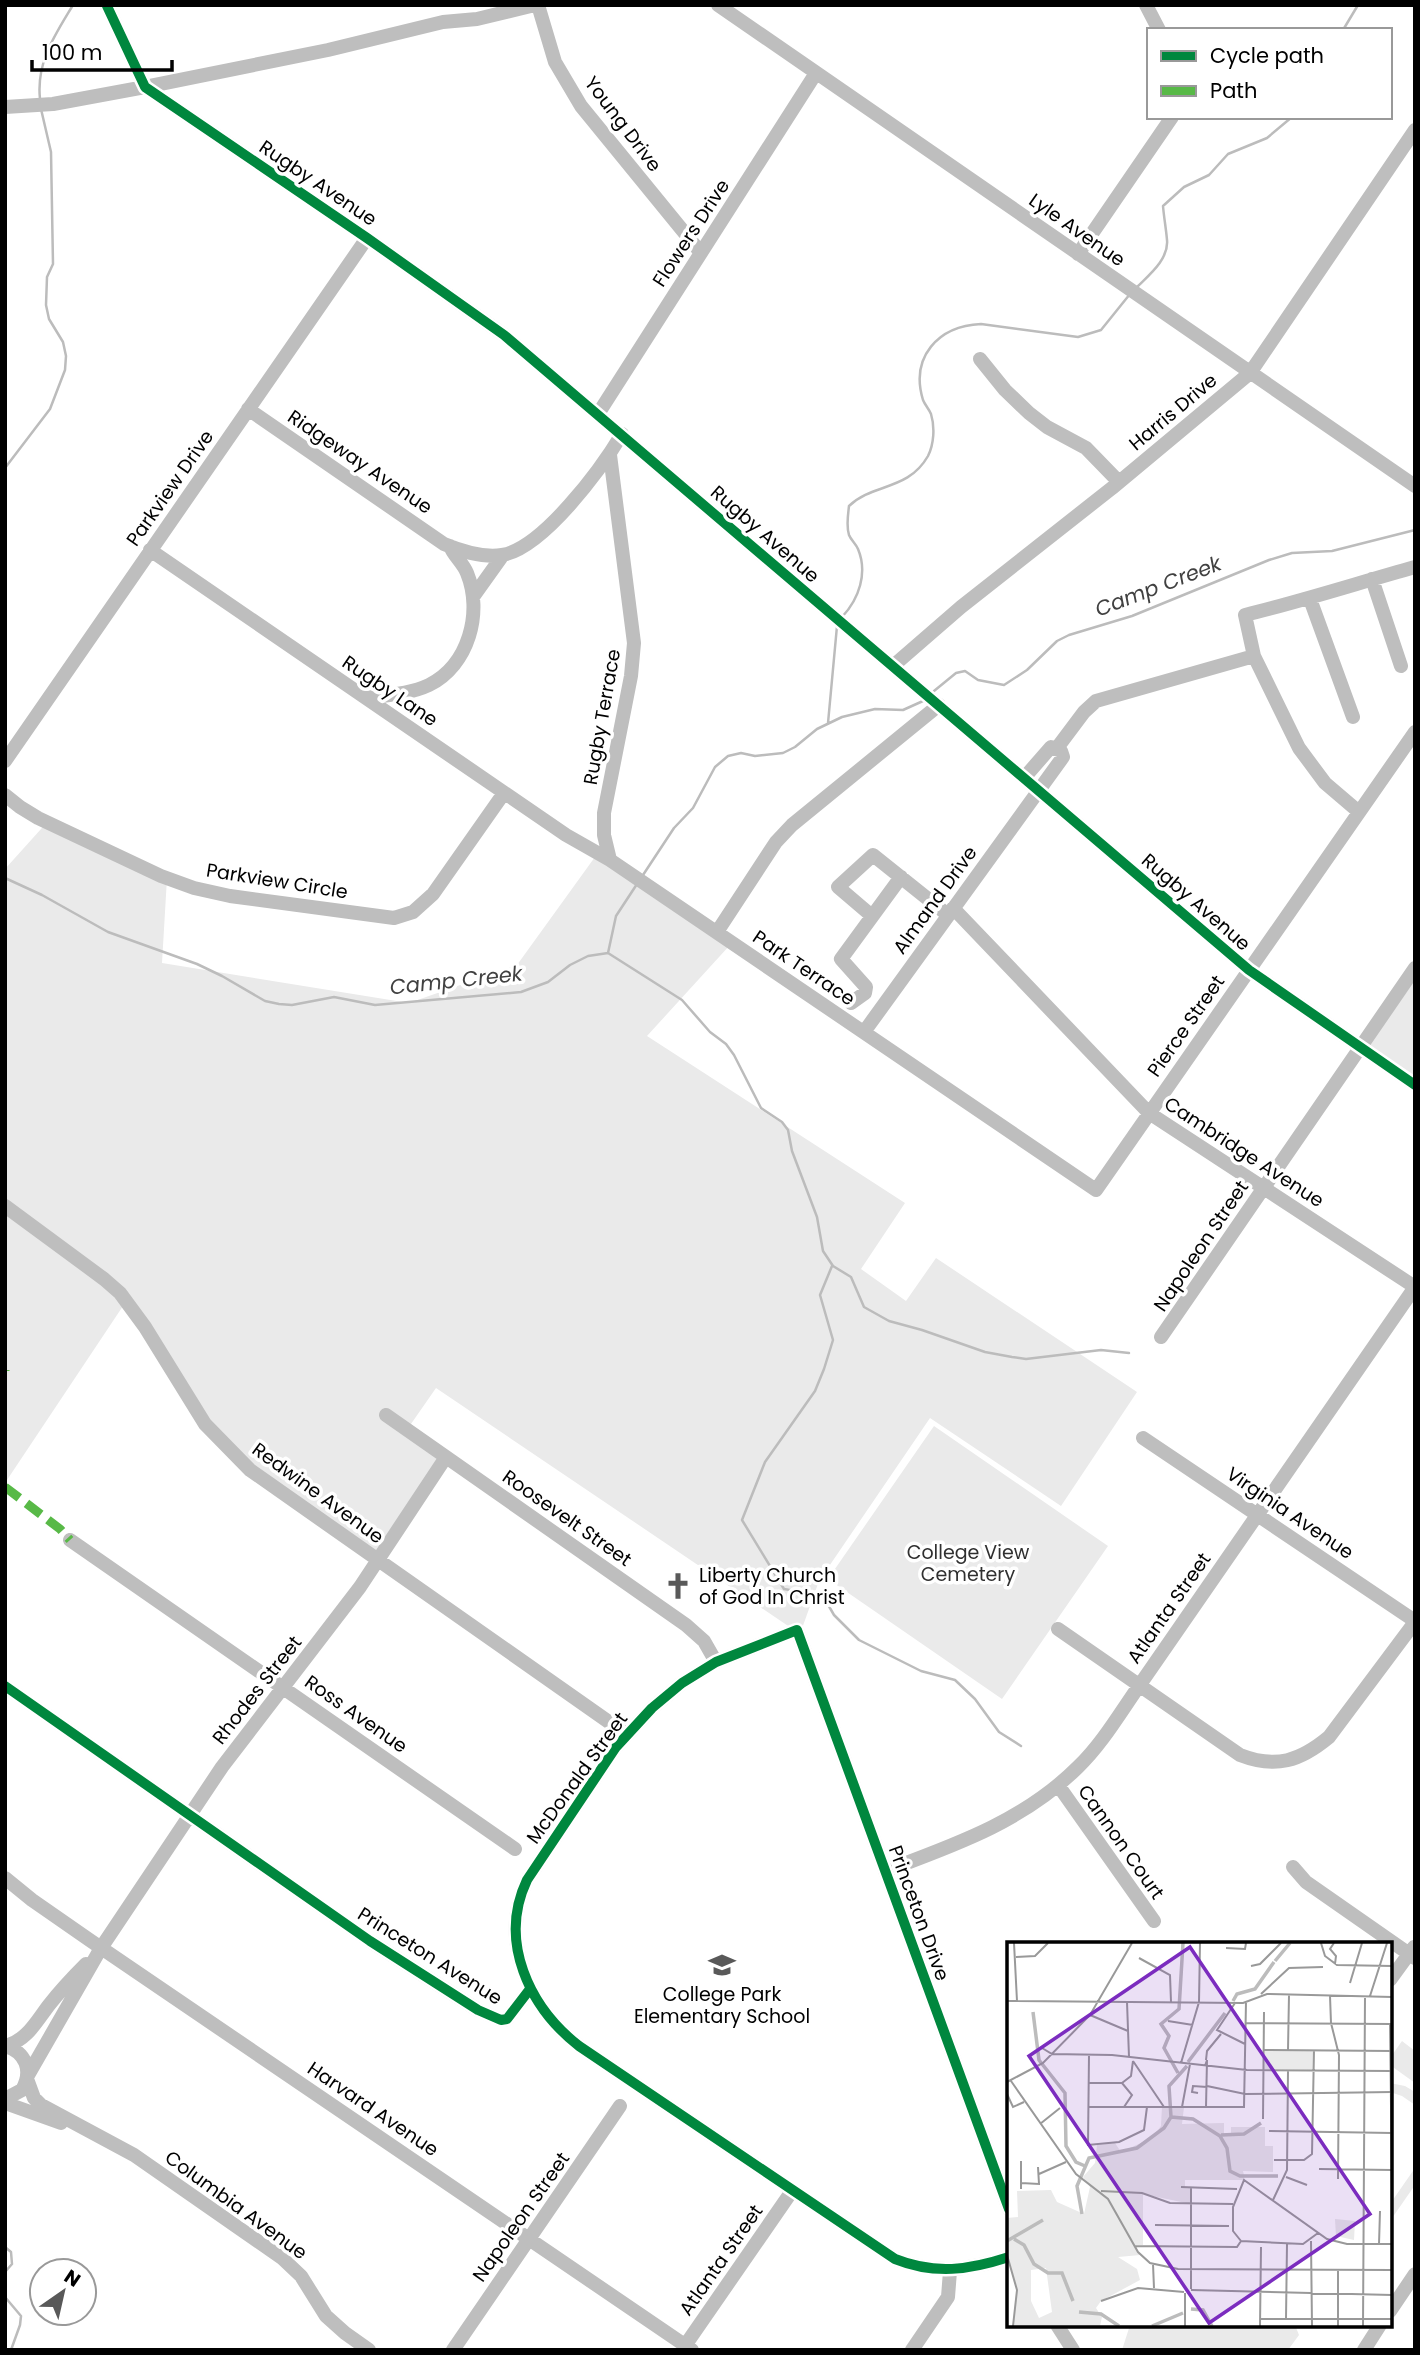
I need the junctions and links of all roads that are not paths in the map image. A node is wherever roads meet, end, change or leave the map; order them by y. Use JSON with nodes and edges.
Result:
{"nodes":[{"id":1,"x":536,"y":5,"type":"edge"},
{"id":2,"x":718,"y":5,"type":"edge"},
{"id":3,"x":1146,"y":5,"type":"edge"},
{"id":4,"x":107,"y":6,"type":"edge"},
{"id":5,"x":1158,"y":28,"type":"edge"},
{"id":6,"x":816,"y":74,"type":"junction"},
{"id":7,"x":145,"y":87,"type":"junction"},
{"id":8,"x":5,"y":107,"type":"edge"},
{"id":9,"x":1171,"y":119,"type":"edge"},
{"id":10,"x":1415,"y":130,"type":"edge"},
{"id":11,"x":367,"y":237,"type":"junction"},
{"id":12,"x":701,"y":253,"type":"junction"},
{"id":13,"x":1078,"y":254,"type":"junction"},
{"id":14,"x":980,"y":359,"type":"dead end"},
{"id":15,"x":1250,"y":373,"type":"junction"},
{"id":16,"x":248,"y":409,"type":"junction"},
{"id":17,"x":598,"y":414,"type":"junction"},
{"id":18,"x":622,"y":435,"type":"junction"},
{"id":19,"x":610,"y":455,"type":"junction"},
{"id":20,"x":1119,"y":482,"type":"junction"},
{"id":21,"x":1415,"y":486,"type":"edge"},
{"id":22,"x":450,"y":546,"type":"junction"},
{"id":23,"x":150,"y":551,"type":"junction"},
{"id":24,"x":503,"y":555,"type":"junction"},
{"id":25,"x":1415,"y":567,"type":"edge"},
{"id":26,"x":1372,"y":579,"type":"junction"},
{"id":27,"x":473,"y":597,"type":"junction"},
{"id":28,"x":1310,"y":599,"type":"junction"},
{"id":29,"x":1254,"y":656,"type":"junction"},
{"id":30,"x":893,"y":666,"type":"junction"},
{"id":31,"x":1401,"y":666,"type":"dead end"},
{"id":32,"x":366,"y":698,"type":"junction"},
{"id":33,"x":939,"y":705,"type":"junction"},
{"id":34,"x":1353,"y":717,"type":"dead end"},
{"id":35,"x":1415,"y":732,"type":"edge"},
{"id":36,"x":1057,"y":748,"type":"junction"},
{"id":37,"x":5,"y":761,"type":"edge"},
{"id":38,"x":1024,"y":778,"type":"junction"},
{"id":39,"x":1038,"y":789,"type":"junction"},
{"id":40,"x":504,"y":793,"type":"junction"},
{"id":41,"x":5,"y":795,"type":"edge"},
{"id":42,"x":1359,"y":812,"type":"junction"},
{"id":43,"x":610,"y":860,"type":"junction"},
{"id":44,"x":901,"y":877,"type":"junction"},
{"id":45,"x":950,"y":912,"type":"junction"},
{"id":46,"x":872,"y":916,"type":"junction"},
{"id":47,"x":717,"y":932,"type":"junction"},
{"id":48,"x":1415,"y":968,"type":"edge"},
{"id":49,"x":1249,"y":970,"type":"junction"},
{"id":50,"x":851,"y":1003,"type":"dead end"},
{"id":51,"x":864,"y":1032,"type":"junction"},
{"id":52,"x":1360,"y":1048,"type":"junction"},
{"id":53,"x":1415,"y":1085,"type":"edge"},
{"id":54,"x":976,"y":1109,"type":"joint"},
{"id":55,"x":1149,"y":1113,"type":"junction"},
{"id":56,"x":1264,"y":1188,"type":"junction"},
{"id":57,"x":5,"y":1206,"type":"edge"},
{"id":58,"x":1415,"y":1287,"type":"edge"},
{"id":59,"x":1161,"y":1337,"type":"dead end"},
{"id":60,"x":386,"y":1415,"type":"dead end"},
{"id":61,"x":1143,"y":1438,"type":"dead end"},
{"id":62,"x":446,"y":1457,"type":"junction"},
{"id":63,"x":1257,"y":1515,"type":"junction"},
{"id":64,"x":70,"y":1540,"type":"dead end"},
{"id":65,"x":378,"y":1561,"type":"junction"},
{"id":66,"x":1415,"y":1621,"type":"edge"},
{"id":67,"x":1058,"y":1629,"type":"dead end"},
{"id":68,"x":797,"y":1630,"type":"joint"},
{"id":69,"x":716,"y":1662,"type":"junction"},
{"id":70,"x":5,"y":1686,"type":"edge"},
{"id":71,"x":1139,"y":1686,"type":"junction"},
{"id":72,"x":284,"y":1687,"type":"junction"},
{"id":73,"x":626,"y":1734,"type":"junction"},
{"id":74,"x":1058,"y":1785,"type":"junction"},
{"id":75,"x":190,"y":1815,"type":"junction"},
{"id":76,"x":536,"y":1865,"type":"junction"},
{"id":77,"x":1293,"y":1867,"type":"dead end"},
{"id":78,"x":885,"y":1871,"type":"junction"},
{"id":79,"x":5,"y":1880,"type":"edge"},
{"id":80,"x":1153,"y":1921,"type":"dead end"},
{"id":81,"x":101,"y":1948,"type":"junction"},
{"id":82,"x":1413,"y":1953,"type":"edge"},
{"id":83,"x":1392,"y":1978,"type":"edge"},
{"id":84,"x":530,"y":1989,"type":"junction"},
{"id":85,"x":6,"y":2046,"type":"edge"},
{"id":86,"x":27,"y":2078,"type":"junction"},
{"id":87,"x":5,"y":2101,"type":"edge"},
{"id":88,"x":621,"y":2106,"type":"dead end"},
{"id":89,"x":96,"y":2134,"type":"junction"},
{"id":90,"x":792,"y":2191,"type":"junction"},
{"id":91,"x":1007,"y":2204,"type":"edge"},
{"id":92,"x":529,"y":2239,"type":"junction"},
{"id":93,"x":1007,"y":2258,"type":"edge"},
{"id":94,"x":950,"y":2271,"type":"junction"},
{"id":95,"x":1415,"y":2274,"type":"edge"},
{"id":96,"x":1392,"y":2308,"type":"edge"},
{"id":97,"x":1058,"y":2327,"type":"edge"},
{"id":98,"x":1379,"y":2327,"type":"edge"},
{"id":99,"x":686,"y":2348,"type":"edge"},
{"id":100,"x":369,"y":2350,"type":"edge"},
{"id":101,"x":453,"y":2350,"type":"edge"},
{"id":102,"x":912,"y":2350,"type":"edge"},
{"id":103,"x":1073,"y":2350,"type":"edge"},
{"id":104,"x":1364,"y":2350,"type":"edge"}],
"edges":[{"from":1,"to":7,"type":"street"},
{"from":1,"to":12,"type":"street","name":"Young Drive"},
{"from":2,"to":6,"type":"street","name":"Lyle Avenue"},
{"from":3,"to":5,"type":"street"},
{"from":4,"to":7,"type":"street"},
{"from":6,"to":12,"type":"street","name":"Flowers Drive"},
{"from":6,"to":13,"type":"street","name":"Lyle Avenue"},
{"from":7,"to":8,"type":"street"},
{"from":7,"to":11,"type":"street","name":"Rugby Avenue"},
{"from":9,"to":13,"type":"street"},
{"from":10,"to":15,"type":"street","name":"Harris Drive"},
{"from":11,"to":16,"type":"street","name":"Parkview Drive"},
{"from":11,"to":17,"type":"street","name":"Rugby Avenue"},
{"from":12,"to":17,"type":"street","name":"Flowers Drive"},
{"from":13,"to":15,"type":"street","name":"Lyle Avenue"},
{"from":14,"to":20,"type":"street"},
{"from":15,"to":20,"type":"street","name":"Harris Drive"},
{"from":15,"to":21,"type":"street","name":"Lyle Avenue"},
{"from":16,"to":22,"type":"street","name":"Ridgeway Avenue"},
{"from":16,"to":23,"type":"street","name":"Parkview Drive"},
{"from":17,"to":18,"type":"street","name":"Rugby Avenue"},
{"from":18,"to":19,"type":"street"},
{"from":18,"to":30,"type":"street","name":"Rugby Avenue"},
{"from":19,"to":24,"type":"street"},
{"from":19,"to":43,"type":"street","name":"Rugby Terrace"},
{"from":20,"to":30,"type":"street","name":"Harris Drive"},
{"from":22,"to":24,"type":"street"},
{"from":22,"to":27,"type":"street"},
{"from":23,"to":32,"type":"street","name":"Rugby Lane"},
{"from":23,"to":37,"type":"street","name":"Parkview Drive"},
{"from":24,"to":27,"type":"street"},
{"from":25,"to":26,"type":"street"},
{"from":26,"to":28,"type":"street"},
{"from":26,"to":31,"type":"street"},
{"from":27,"to":32,"type":"street"},
{"from":28,"to":29,"type":"street"},
{"from":28,"to":34,"type":"street"},
{"from":29,"to":36,"type":"street"},
{"from":29,"to":42,"type":"street"},
{"from":30,"to":33,"type":"street","name":"Rugby Avenue"},
{"from":32,"to":40,"type":"street","name":"Rugby Lane"},
{"from":33,"to":38,"type":"street","name":"Rugby Avenue"},
{"from":33,"to":47,"type":"street"},
{"from":35,"to":42,"type":"street","name":"Pierce Street"},
{"from":36,"to":38,"type":"street"},
{"from":36,"to":39,"type":"street","name":"Almand Drive"},
{"from":38,"to":39,"type":"street","name":"Rugby Avenue"},
{"from":39,"to":45,"type":"street","name":"Almand Drive"},
{"from":39,"to":49,"type":"street","name":"Rugby Avenue"},
{"from":40,"to":41,"type":"street","name":"Parkview Circle"},
{"from":40,"to":43,"type":"street","name":"Rugby Lane"},
{"from":42,"to":49,"type":"street","name":"Pierce Street"},
{"from":43,"to":47,"type":"street","name":"Park Terrace"},
{"from":44,"to":45,"type":"street","name":"Cambridge Avenue"},
{"from":44,"to":46,"type":"street"},
{"from":44,"to":46,"type":"street","name":"Cambridge Avenue"},
{"from":45,"to":51,"type":"street","name":"Almand Drive"},
{"from":45,"to":55,"type":"street","name":"Cambridge Avenue"},
{"from":46,"to":50,"type":"street"},
{"from":47,"to":51,"type":"street","name":"Park Terrace"},
{"from":48,"to":52,"type":"street","name":"Napoleon Street"},
{"from":49,"to":52,"type":"street","name":"Rugby Avenue"},
{"from":49,"to":55,"type":"street","name":"Pierce Street"},
{"from":51,"to":54,"type":"street","name":"Park Terrace"},
{"from":52,"to":53,"type":"street","name":"Rugby Avenue"},
{"from":52,"to":56,"type":"street","name":"Napoleon Street"},
{"from":54,"to":55,"type":"street","name":"Pierce Street"},
{"from":55,"to":56,"type":"street","name":"Cambridge Avenue"},
{"from":56,"to":58,"type":"street","name":"Cambridge Avenue"},
{"from":56,"to":59,"type":"street","name":"Napoleon Street"},
{"from":57,"to":65,"type":"street","name":"Redwine Avenue"},
{"from":58,"to":63,"type":"street","name":"Atlanta Street"},
{"from":60,"to":62,"type":"street","name":"Roosevelt Street"},
{"from":61,"to":63,"type":"street","name":"Virginia Avenue"},
{"from":62,"to":65,"type":"street","name":"Rhodes Street"},
{"from":62,"to":69,"type":"street","name":"Roosevelt Street"},
{"from":63,"to":66,"type":"street","name":"Virginia Avenue"},
{"from":63,"to":71,"type":"street","name":"Atlanta Street"},
{"from":64,"to":72,"type":"street","name":"Ross Avenue"},
{"from":65,"to":72,"type":"street","name":"Rhodes Street"},
{"from":65,"to":73,"type":"street","name":"Redwine Avenue"},
{"from":66,"to":71,"type":"street"},
{"from":67,"to":71,"type":"street"},
{"from":68,"to":69,"type":"street","name":"McDonald Street"},
{"from":68,"to":78,"type":"street","name":"Princeton Drive"},
{"from":69,"to":73,"type":"street","name":"McDonald Street"},
{"from":70,"to":75,"type":"street","name":"Princeton Avenue"},
{"from":71,"to":74,"type":"street","name":"Atlanta Street"},
{"from":72,"to":75,"type":"street","name":"Rhodes Street"},
{"from":72,"to":76,"type":"street","name":"Ross Avenue"},
{"from":73,"to":76,"type":"street","name":"McDonald Street"},
{"from":74,"to":78,"type":"street","name":"Atlanta Street"},
{"from":74,"to":80,"type":"street","name":"Cannon Court"},
{"from":75,"to":81,"type":"street","name":"Rhodes Street"},
{"from":75,"to":84,"type":"street","name":"Princeton Avenue"},
{"from":76,"to":84,"type":"street","name":"McDonald Street"},
{"from":77,"to":82,"type":"street"},
{"from":78,"to":91,"type":"street","name":"Princeton Drive"},
{"from":79,"to":81,"type":"street","name":"Harvard Avenue"},
{"from":81,"to":85,"type":"street","name":"Rhodes Street"},
{"from":81,"to":86,"type":"street","name":"Rhodes Street"},
{"from":81,"to":92,"type":"street","name":"Harvard Avenue"},
{"from":82,"to":83,"type":"street"},
{"from":84,"to":90,"type":"street","name":"Princeton Avenue"},
{"from":85,"to":86,"type":"street","name":"Columbia Avenue"},
{"from":86,"to":87,"type":"street","name":"Rhodes Street"},
{"from":86,"to":89,"type":"street","name":"Columbia Avenue"},
{"from":87,"to":89,"type":"street","name":"Columbia Avenue"},
{"from":88,"to":92,"type":"street","name":"Napoleon Street"},
{"from":89,"to":100,"type":"street","name":"Columbia Avenue"},
{"from":90,"to":94,"type":"street","name":"Princeton Avenue"},
{"from":90,"to":99,"type":"street","name":"Atlanta Street"},
{"from":92,"to":99,"type":"street","name":"Harvard Avenue"},
{"from":92,"to":101,"type":"street","name":"Napoleon Street"},
{"from":93,"to":94,"type":"street","name":"Princeton Avenue"},
{"from":94,"to":102,"type":"street"},
{"from":95,"to":96,"type":"street"},
{"from":97,"to":103,"type":"street"},
{"from":98,"to":104,"type":"street"}]}
